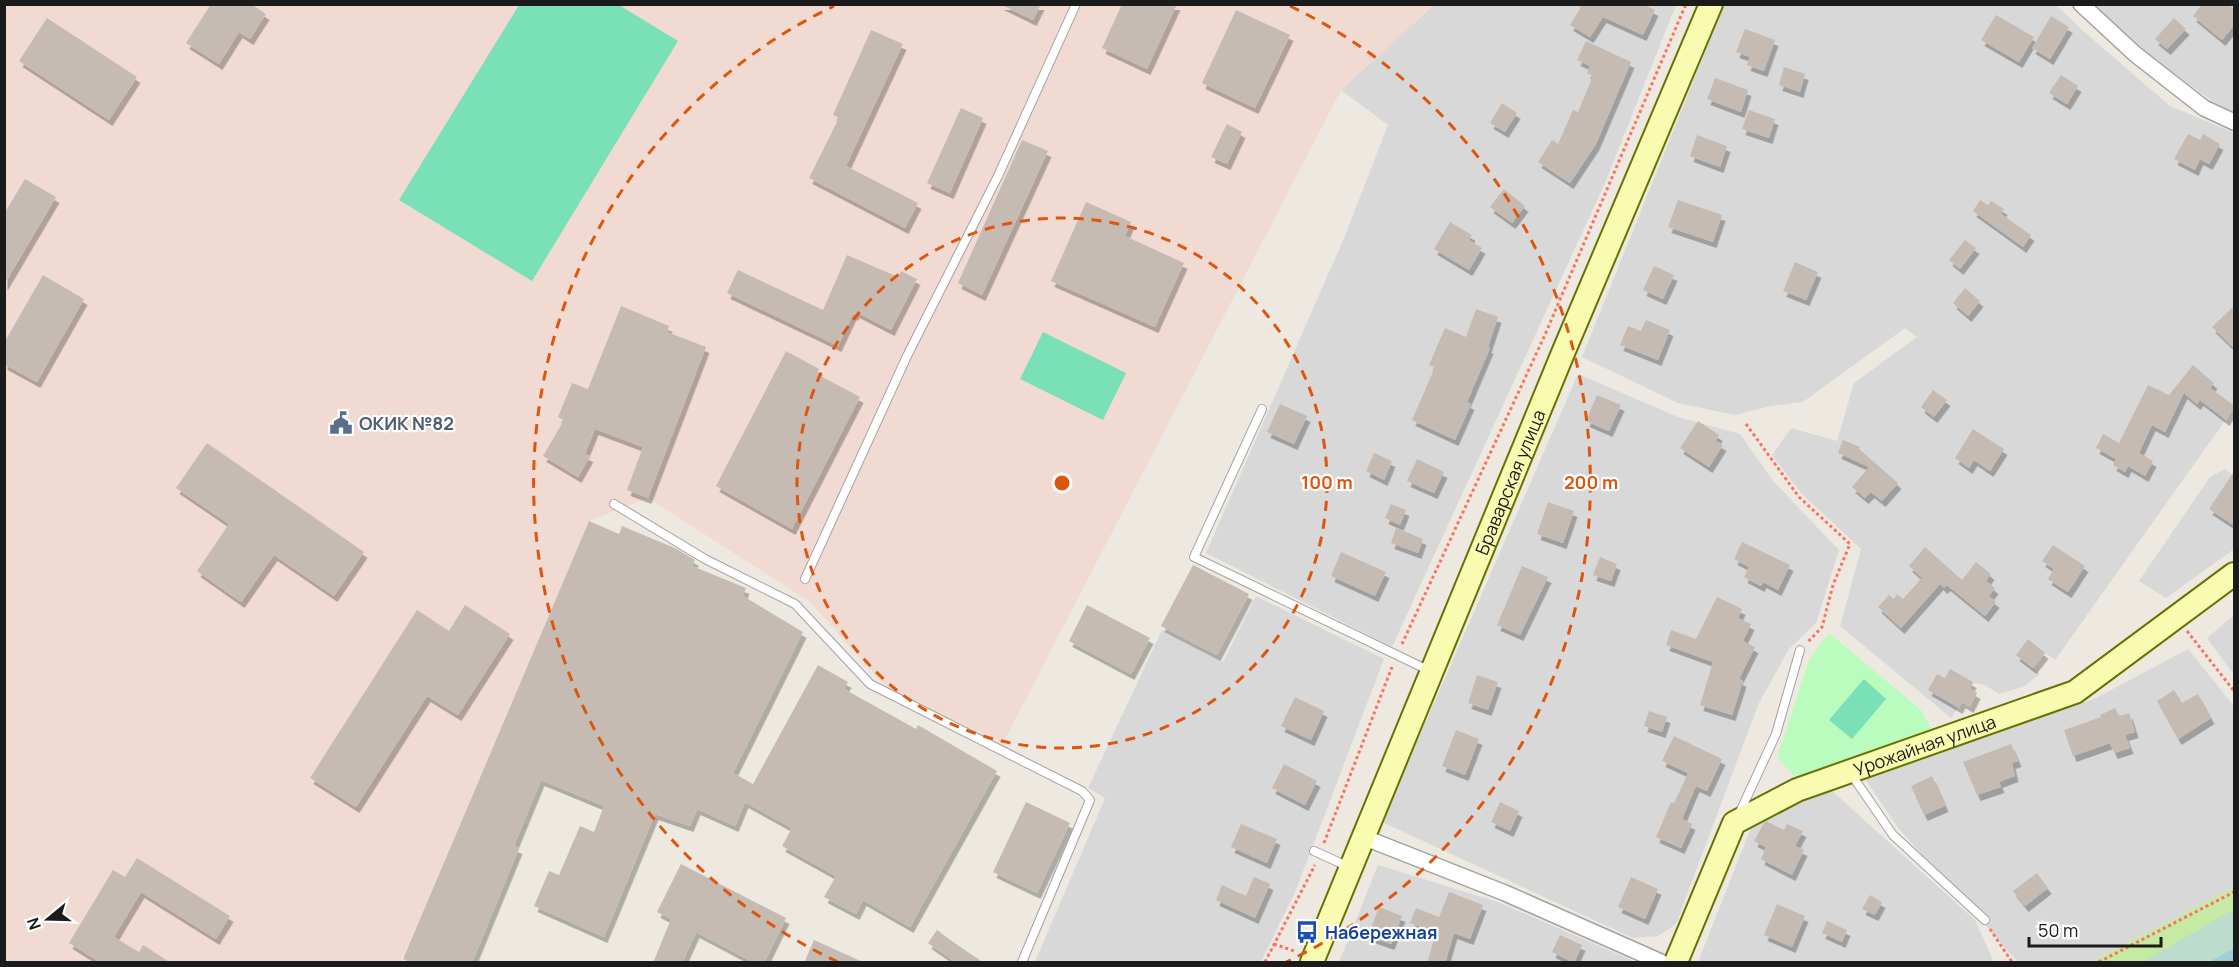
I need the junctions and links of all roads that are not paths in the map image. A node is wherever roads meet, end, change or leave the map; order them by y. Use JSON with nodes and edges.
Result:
{"nodes":[{"id":1,"x":1076,"y":4,"type":"edge"},
{"id":2,"x":1711,"y":4,"type":"edge"},
{"id":3,"x":2081,"y":4,"type":"edge"},
{"id":4,"x":2235,"y":122,"type":"edge"},
{"id":5,"x":1262,"y":409,"type":"dead end"},
{"id":6,"x":614,"y":504,"type":"dead end"},
{"id":7,"x":2235,"y":574,"type":"edge"},
{"id":8,"x":805,"y":579,"type":"dead end"},
{"id":9,"x":1800,"y":650,"type":"road end"},
{"id":10,"x":1431,"y":672,"type":"junction"},
{"id":11,"x":1849,"y":771,"type":"junction"},
{"id":12,"x":1734,"y":823,"type":"junction"},
{"id":13,"x":1363,"y":837,"type":"junction"},
{"id":14,"x":1317,"y":853,"type":"road end"},
{"id":15,"x":1351,"y":868,"type":"junction"},
{"id":16,"x":1985,"y":920,"type":"road end"},
{"id":17,"x":1303,"y":957,"type":"edge"},
{"id":18,"x":1022,"y":963,"type":"edge"},
{"id":19,"x":1660,"y":963,"type":"edge"},
{"id":20,"x":1676,"y":963,"type":"edge"}],
"edges":[{"from":1,"to":8,"type":"lane"},
{"from":2,"to":10,"type":"main road","name":"Браварская улица"},
{"from":3,"to":4,"type":"street"},
{"from":5,"to":10,"type":"lane"},
{"from":6,"to":18,"type":"lane"},
{"from":7,"to":11,"type":"main road","name":"Урожайная улица"},
{"from":9,"to":12,"type":"lane"},
{"from":10,"to":13,"type":"main road","name":"Браварская улица"},
{"from":11,"to":12,"type":"main road","name":"Урожайная улица"},
{"from":11,"to":16,"type":"lane"},
{"from":12,"to":20,"type":"main road"},
{"from":13,"to":15,"type":"main road","name":"Браварская улица"},
{"from":13,"to":19,"type":"street"},
{"from":14,"to":15,"type":"lane"},
{"from":15,"to":17,"type":"main road","name":"Браварская улица"}]}
